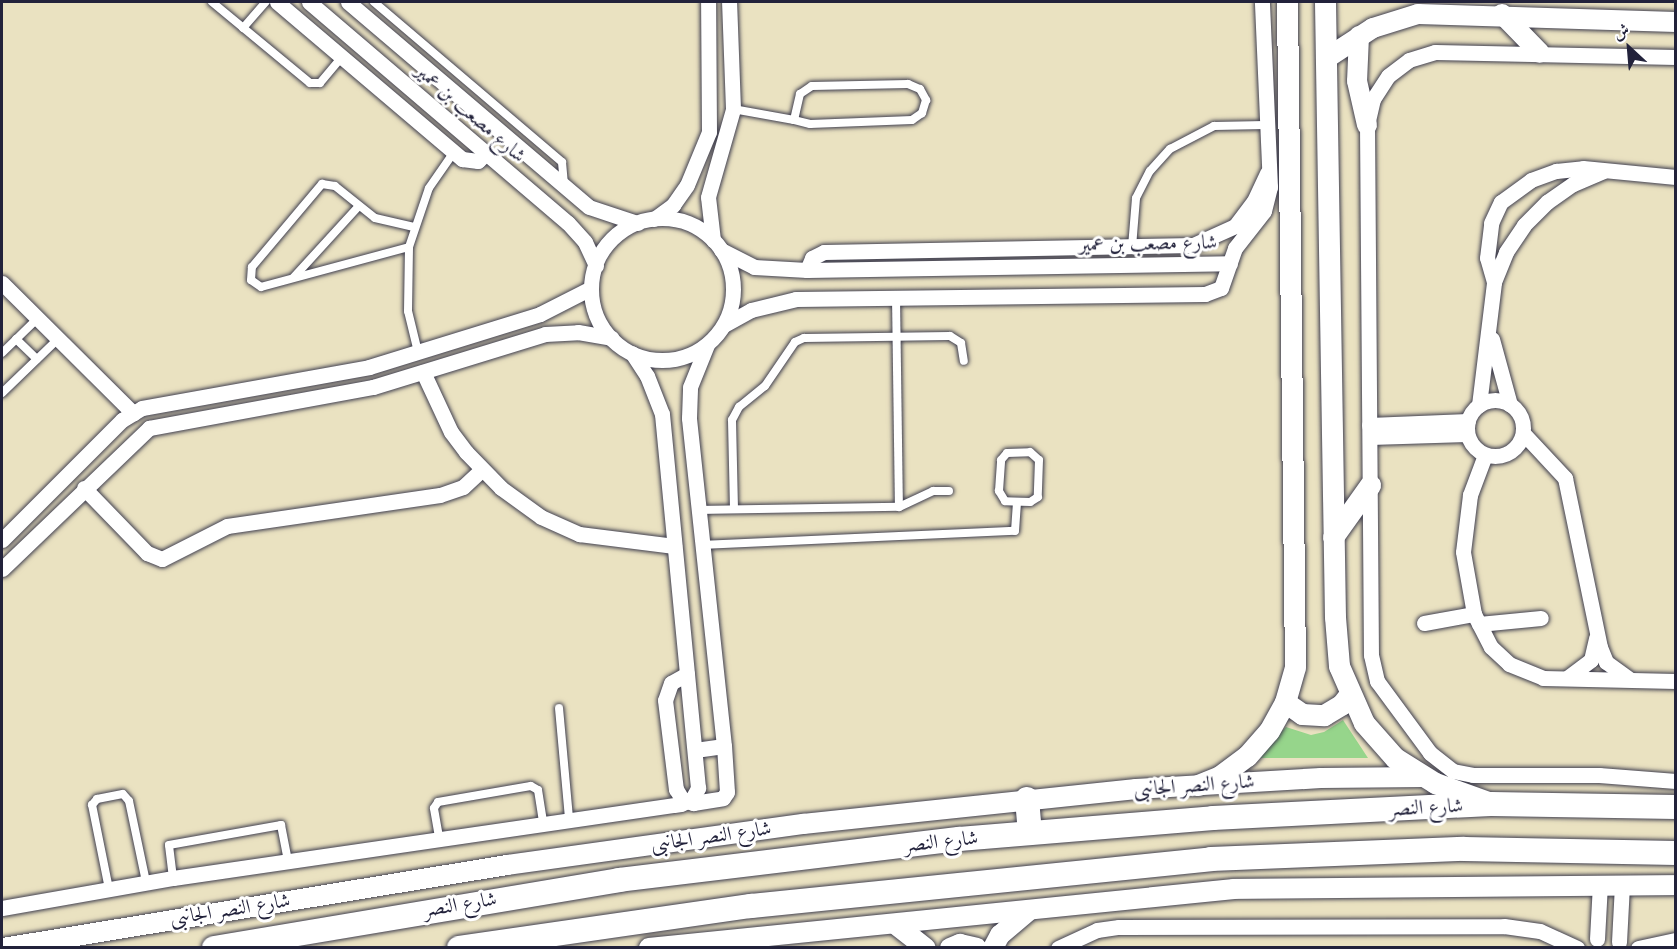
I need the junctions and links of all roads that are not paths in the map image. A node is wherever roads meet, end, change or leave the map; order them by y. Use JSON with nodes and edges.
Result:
{"nodes":[{"id":1,"x":212,"y":2,"type":"edge"},
{"id":2,"x":266,"y":2,"type":"edge"},
{"id":3,"x":277,"y":2,"type":"edge"},
{"id":4,"x":309,"y":2,"type":"edge"},
{"id":5,"x":348,"y":2,"type":"edge"},
{"id":6,"x":374,"y":2,"type":"edge"},
{"id":7,"x":708,"y":2,"type":"edge"},
{"id":8,"x":729,"y":2,"type":"edge"},
{"id":9,"x":1262,"y":2,"type":"edge"},
{"id":10,"x":1287,"y":2,"type":"edge"},
{"id":11,"x":1325,"y":2,"type":"edge"},
{"id":12,"x":1389,"y":2,"type":"edge"},
{"id":13,"x":1502,"y":14,"type":"junction"},
{"id":14,"x":1402,"y":17,"type":"junction"},
{"id":15,"x":1676,"y":22,"type":"edge"},
{"id":16,"x":243,"y":28,"type":"junction"},
{"id":17,"x":1359,"y":36,"type":"junction"},
{"id":18,"x":1540,"y":53,"type":"junction"},
{"id":19,"x":342,"y":57,"type":"junction"},
{"id":20,"x":1676,"y":57,"type":"edge"},
{"id":21,"x":1327,"y":58,"type":"junction"},
{"id":22,"x":733,"y":109,"type":"junction"},
{"id":23,"x":794,"y":120,"type":"junction"},
{"id":24,"x":1265,"y":125,"type":"junction"},
{"id":25,"x":1367,"y":125,"type":"junction"},
{"id":26,"x":454,"y":152,"type":"junction"},
{"id":27,"x":486,"y":153,"type":"junction"},
{"id":28,"x":1269,"y":171,"type":"junction"},
{"id":29,"x":1603,"y":171,"type":"junction"},
{"id":30,"x":1676,"y":177,"type":"edge"},
{"id":31,"x":564,"y":186,"type":"junction"},
{"id":32,"x":357,"y":207,"type":"junction"},
{"id":33,"x":654,"y":219,"type":"junction"},
{"id":34,"x":637,"y":224,"type":"junction"},
{"id":35,"x":414,"y":227,"type":"junction"},
{"id":36,"x":717,"y":245,"type":"junction"},
{"id":37,"x":409,"y":247,"type":"junction"},
{"id":38,"x":1132,"y":247,"type":"junction"},
{"id":39,"x":1230,"y":263,"type":"junction"},
{"id":40,"x":596,"y":266,"type":"junction"},
{"id":41,"x":807,"y":270,"type":"junction"},
{"id":42,"x":293,"y":279,"type":"junction"},
{"id":43,"x":1494,"y":282,"type":"junction"},
{"id":44,"x":2,"y":283,"type":"edge"},
{"id":45,"x":591,"y":288,"type":"junction"},
{"id":46,"x":896,"y":297,"type":"junction"},
{"id":47,"x":38,"y":318,"type":"junction"},
{"id":48,"x":723,"y":324,"type":"junction"},
{"id":49,"x":1491,"y":324,"type":"junction"},
{"id":50,"x":611,"y":338,"type":"junction"},
{"id":51,"x":897,"y":338,"type":"junction"},
{"id":52,"x":16,"y":339,"type":"junction"},
{"id":53,"x":58,"y":339,"type":"junction"},
{"id":54,"x":707,"y":345,"type":"junction"},
{"id":55,"x":2,"y":352,"type":"edge"},
{"id":56,"x":418,"y":352,"type":"junction"},
{"id":57,"x":632,"y":353,"type":"junction"},
{"id":58,"x":37,"y":359,"type":"junction"},
{"id":59,"x":964,"y":361,"type":"dead end"},
{"id":60,"x":423,"y":372,"type":"junction"},
{"id":61,"x":260,"y":387,"type":"junction"},
{"id":62,"x":2,"y":393,"type":"edge"},
{"id":63,"x":1479,"y":405,"type":"junction"},
{"id":64,"x":1510,"y":405,"type":"junction"},
{"id":65,"x":264,"y":408,"type":"junction"},
{"id":66,"x":133,"y":413,"type":"junction"},
{"id":67,"x":1468,"y":427,"type":"junction"},
{"id":68,"x":1369,"y":431,"type":"junction"},
{"id":69,"x":1523,"y":433,"type":"junction"},
{"id":70,"x":1485,"y":455,"type":"junction"},
{"id":71,"x":481,"y":470,"type":"junction"},
{"id":72,"x":695,"y":484,"type":"junction"},
{"id":73,"x":1370,"y":485,"type":"junction"},
{"id":74,"x":669,"y":487,"type":"junction"},
{"id":75,"x":84,"y":488,"type":"junction"},
{"id":76,"x":949,"y":491,"type":"dead end"},
{"id":77,"x":1017,"y":502,"type":"junction"},
{"id":78,"x":899,"y":507,"type":"junction"},
{"id":79,"x":734,"y":509,"type":"junction"},
{"id":80,"x":697,"y":510,"type":"junction"},
{"id":81,"x":1333,"y":537,"type":"junction"},
{"id":82,"x":2,"y":540,"type":"edge"},
{"id":83,"x":701,"y":545,"type":"junction"},
{"id":84,"x":675,"y":546,"type":"junction"},
{"id":85,"x":2,"y":569,"type":"edge"},
{"id":86,"x":709,"y":613,"type":"junction"},
{"id":87,"x":681,"y":615,"type":"junction"},
{"id":88,"x":1541,"y":618,"type":"dead end"},
{"id":89,"x":1476,"y":619,"type":"junction"},
{"id":90,"x":1424,"y":623,"type":"dead end"},
{"id":91,"x":1595,"y":627,"type":"junction"},
{"id":92,"x":687,"y":674,"type":"junction"},
{"id":93,"x":1567,"y":678,"type":"junction"},
{"id":94,"x":1632,"y":680,"type":"junction"},
{"id":95,"x":1676,"y":681,"type":"edge"},
{"id":96,"x":1349,"y":695,"type":"junction"},
{"id":97,"x":1285,"y":702,"type":"junction"},
{"id":98,"x":559,"y":708,"type":"dead end"},
{"id":99,"x":724,"y":746,"type":"junction"},
{"id":100,"x":695,"y":750,"type":"junction"},
{"id":101,"x":1425,"y":777,"type":"junction"},
{"id":102,"x":1676,"y":781,"type":"edge"},
{"id":103,"x":1198,"y":784,"type":"junction"},
{"id":104,"x":1027,"y":799,"type":"junction"},
{"id":105,"x":687,"y":802,"type":"junction"},
{"id":106,"x":1491,"y":804,"type":"junction"},
{"id":107,"x":1676,"y":807,"type":"edge"},
{"id":108,"x":569,"y":818,"type":"junction"},
{"id":109,"x":543,"y":822,"type":"junction"},
{"id":110,"x":1030,"y":833,"type":"junction"},
{"id":111,"x":439,"y":837,"type":"junction"},
{"id":112,"x":1676,"y":854,"type":"edge"},
{"id":113,"x":288,"y":860,"type":"junction"},
{"id":114,"x":173,"y":878,"type":"junction"},
{"id":115,"x":146,"y":882,"type":"junction"},
{"id":116,"x":1600,"y":884,"type":"junction"},
{"id":117,"x":1622,"y":884,"type":"junction"},
{"id":118,"x":1676,"y":885,"type":"edge"},
{"id":119,"x":109,"y":889,"type":"junction"},
{"id":120,"x":2,"y":908,"type":"edge"},
{"id":121,"x":1033,"y":908,"type":"junction"},
{"id":122,"x":895,"y":924,"type":"junction"},
{"id":123,"x":1676,"y":940,"type":"edge"},
{"id":124,"x":1594,"y":943,"type":"edge"},
{"id":125,"x":1621,"y":945,"type":"edge"},
{"id":126,"x":3,"y":948,"type":"edge"},
{"id":127,"x":214,"y":948,"type":"edge"},
{"id":128,"x":459,"y":948,"type":"edge"},
{"id":129,"x":650,"y":948,"type":"edge"},
{"id":130,"x":926,"y":948,"type":"edge"},
{"id":131,"x":950,"y":948,"type":"edge"},
{"id":132,"x":977,"y":948,"type":"edge"},
{"id":133,"x":993,"y":948,"type":"edge"},
{"id":134,"x":1058,"y":948,"type":"edge"},
{"id":135,"x":1576,"y":948,"type":"edge"},
{"id":136,"x":1638,"y":948,"type":"edge"}],
"edges":[{"from":1,"to":16,"type":"lane"},
{"from":2,"to":16,"type":"lane"},
{"from":3,"to":19,"type":"street"},
{"from":4,"to":27,"type":"street","name":"شارع مصعب بن عمير"},
{"from":5,"to":31,"type":"street","name":"شارع مصعب بن عمير"},
{"from":6,"to":31,"type":"lane"},
{"from":7,"to":33,"type":"street"},
{"from":8,"to":22,"type":"street"},
{"from":9,"to":24,"type":"street"},
{"from":10,"to":97,"type":"main road"},
{"from":11,"to":21,"type":"main road"},
{"from":12,"to":14,"type":"street"},
{"from":13,"to":14,"type":"street"},
{"from":13,"to":15,"type":"street"},
{"from":13,"to":18,"type":"street"},
{"from":14,"to":17,"type":"street"},
{"from":16,"to":19,"type":"lane"},
{"from":17,"to":21,"type":"street"},
{"from":17,"to":25,"type":"street"},
{"from":18,"to":20,"type":"street"},
{"from":18,"to":25,"type":"street"},
{"from":19,"to":26,"type":"street"},
{"from":21,"to":81,"type":"main road"},
{"from":22,"to":23,"type":"lane"},
{"from":22,"to":36,"type":"street"},
{"from":23,"to":23,"type":"lane"},
{"from":24,"to":28,"type":"street"},
{"from":24,"to":38,"type":"lane"},
{"from":25,"to":68,"type":"street"},
{"from":26,"to":27,"type":"street"},
{"from":26,"to":35,"type":"lane"},
{"from":27,"to":40,"type":"street","name":"شارع مصعب بن عمير"},
{"from":28,"to":38,"type":"street"},
{"from":28,"to":39,"type":"street"},
{"from":29,"to":30,"type":"street"},
{"from":29,"to":43,"type":"street"},
{"from":29,"to":43,"type":"street"},
{"from":31,"to":34,"type":"street","name":"شارع مصعب بن عمير"},
{"from":32,"to":35,"type":"lane"},
{"from":32,"to":42,"type":"lane"},
{"from":32,"to":42,"type":"lane"},
{"from":33,"to":34,"type":"street"},
{"from":33,"to":36,"type":"street"},
{"from":34,"to":40,"type":"street"},
{"from":35,"to":37,"type":"lane"},
{"from":36,"to":41,"type":"street","name":"شارع مصعب بن عمير"},
{"from":36,"to":48,"type":"street"},
{"from":37,"to":42,"type":"lane"},
{"from":37,"to":56,"type":"lane"},
{"from":38,"to":41,"type":"street"},
{"from":39,"to":41,"type":"street","name":"شارع مصعب بن عمير"},
{"from":39,"to":46,"type":"street","name":"شارع مصعب بن عمير"},
{"from":40,"to":45,"type":"street"},
{"from":43,"to":49,"type":"street"},
{"from":44,"to":47,"type":"street"},
{"from":45,"to":50,"type":"street"},
{"from":45,"to":56,"type":"street"},
{"from":46,"to":48,"type":"street","name":"شارع مصعب بن عمير"},
{"from":46,"to":51,"type":"lane"},
{"from":47,"to":52,"type":"lane"},
{"from":47,"to":53,"type":"street"},
{"from":48,"to":54,"type":"street"},
{"from":49,"to":63,"type":"street"},
{"from":49,"to":64,"type":"street"},
{"from":50,"to":57,"type":"street"},
{"from":50,"to":60,"type":"street"},
{"from":51,"to":59,"type":"lane"},
{"from":51,"to":78,"type":"lane"},
{"from":51,"to":79,"type":"lane"},
{"from":52,"to":55,"type":"lane"},
{"from":52,"to":58,"type":"lane"},
{"from":53,"to":58,"type":"lane"},
{"from":53,"to":66,"type":"street"},
{"from":54,"to":57,"type":"street"},
{"from":54,"to":72,"type":"street"},
{"from":56,"to":61,"type":"street"},
{"from":57,"to":74,"type":"street"},
{"from":58,"to":62,"type":"lane"},
{"from":60,"to":65,"type":"street"},
{"from":60,"to":71,"type":"street"},
{"from":61,"to":65,"type":"street"},
{"from":61,"to":66,"type":"street"},
{"from":63,"to":64,"type":"street"},
{"from":63,"to":67,"type":"street"},
{"from":64,"to":69,"type":"street"},
{"from":65,"to":75,"type":"street"},
{"from":66,"to":82,"type":"street"},
{"from":67,"to":68,"type":"street"},
{"from":67,"to":70,"type":"street"},
{"from":68,"to":73,"type":"street"},
{"from":69,"to":70,"type":"street"},
{"from":69,"to":91,"type":"street"},
{"from":70,"to":89,"type":"street"},
{"from":71,"to":75,"type":"street"},
{"from":71,"to":84,"type":"street"},
{"from":72,"to":74,"type":"street"},
{"from":72,"to":80,"type":"street"},
{"from":73,"to":81,"type":"main road"},
{"from":73,"to":102,"type":"street"},
{"from":74,"to":84,"type":"street"},
{"from":75,"to":85,"type":"street"},
{"from":76,"to":78,"type":"lane"},
{"from":77,"to":77,"type":"lane"},
{"from":77,"to":83,"type":"lane"},
{"from":78,"to":79,"type":"lane"},
{"from":79,"to":80,"type":"lane"},
{"from":80,"to":83,"type":"street"},
{"from":81,"to":96,"type":"main road"},
{"from":83,"to":86,"type":"street"},
{"from":84,"to":87,"type":"street"},
{"from":86,"to":87,"type":"street"},
{"from":86,"to":99,"type":"street"},
{"from":87,"to":92,"type":"street"},
{"from":88,"to":89,"type":"street"},
{"from":89,"to":90,"type":"street"},
{"from":89,"to":93,"type":"street"},
{"from":91,"to":93,"type":"street"},
{"from":91,"to":94,"type":"street"},
{"from":92,"to":100,"type":"street"},
{"from":92,"to":105,"type":"street"},
{"from":93,"to":94,"type":"street"},
{"from":94,"to":95,"type":"street"},
{"from":96,"to":97,"type":"main road"},
{"from":96,"to":101,"type":"main road"},
{"from":97,"to":103,"type":"main road"},
{"from":98,"to":108,"type":"lane"},
{"from":99,"to":100,"type":"street"},
{"from":99,"to":105,"type":"street"},
{"from":100,"to":105,"type":"street"},
{"from":101,"to":103,"type":"street","name":"شارع النصر الجانبى"},
{"from":101,"to":106,"type":"main road"},
{"from":103,"to":104,"type":"street","name":"شارع النصر الجانبى"},
{"from":104,"to":110,"type":"main road"},
{"from":104,"to":126,"type":"street","name":"شارع النصر الجانبى"},
{"from":105,"to":108,"type":"street"},
{"from":106,"to":107,"type":"main road","name":"شارع النصر"},
{"from":106,"to":110,"type":"main road","name":"شارع النصر"},
{"from":108,"to":109,"type":"street"},
{"from":109,"to":111,"type":"street"},
{"from":109,"to":111,"type":"lane"},
{"from":110,"to":127,"type":"main road","name":"شارع النصر"},
{"from":111,"to":113,"type":"street"},
{"from":112,"to":128,"type":"main road"},
{"from":113,"to":114,"type":"street"},
{"from":113,"to":114,"type":"lane"},
{"from":114,"to":115,"type":"street"},
{"from":115,"to":119,"type":"street"},
{"from":115,"to":119,"type":"lane"},
{"from":116,"to":117,"type":"street"},
{"from":116,"to":121,"type":"street"},
{"from":116,"to":124,"type":"street"},
{"from":117,"to":118,"type":"street"},
{"from":117,"to":125,"type":"street"},
{"from":119,"to":120,"type":"street"},
{"from":121,"to":122,"type":"street"},
{"from":121,"to":133,"type":"street"},
{"from":122,"to":129,"type":"street"},
{"from":122,"to":130,"type":"street"},
{"from":123,"to":136,"type":"street"},
{"from":124,"to":125,"type":"street"},
{"from":131,"to":132,"type":"street"},
{"from":134,"to":135,"type":"street"}]}
